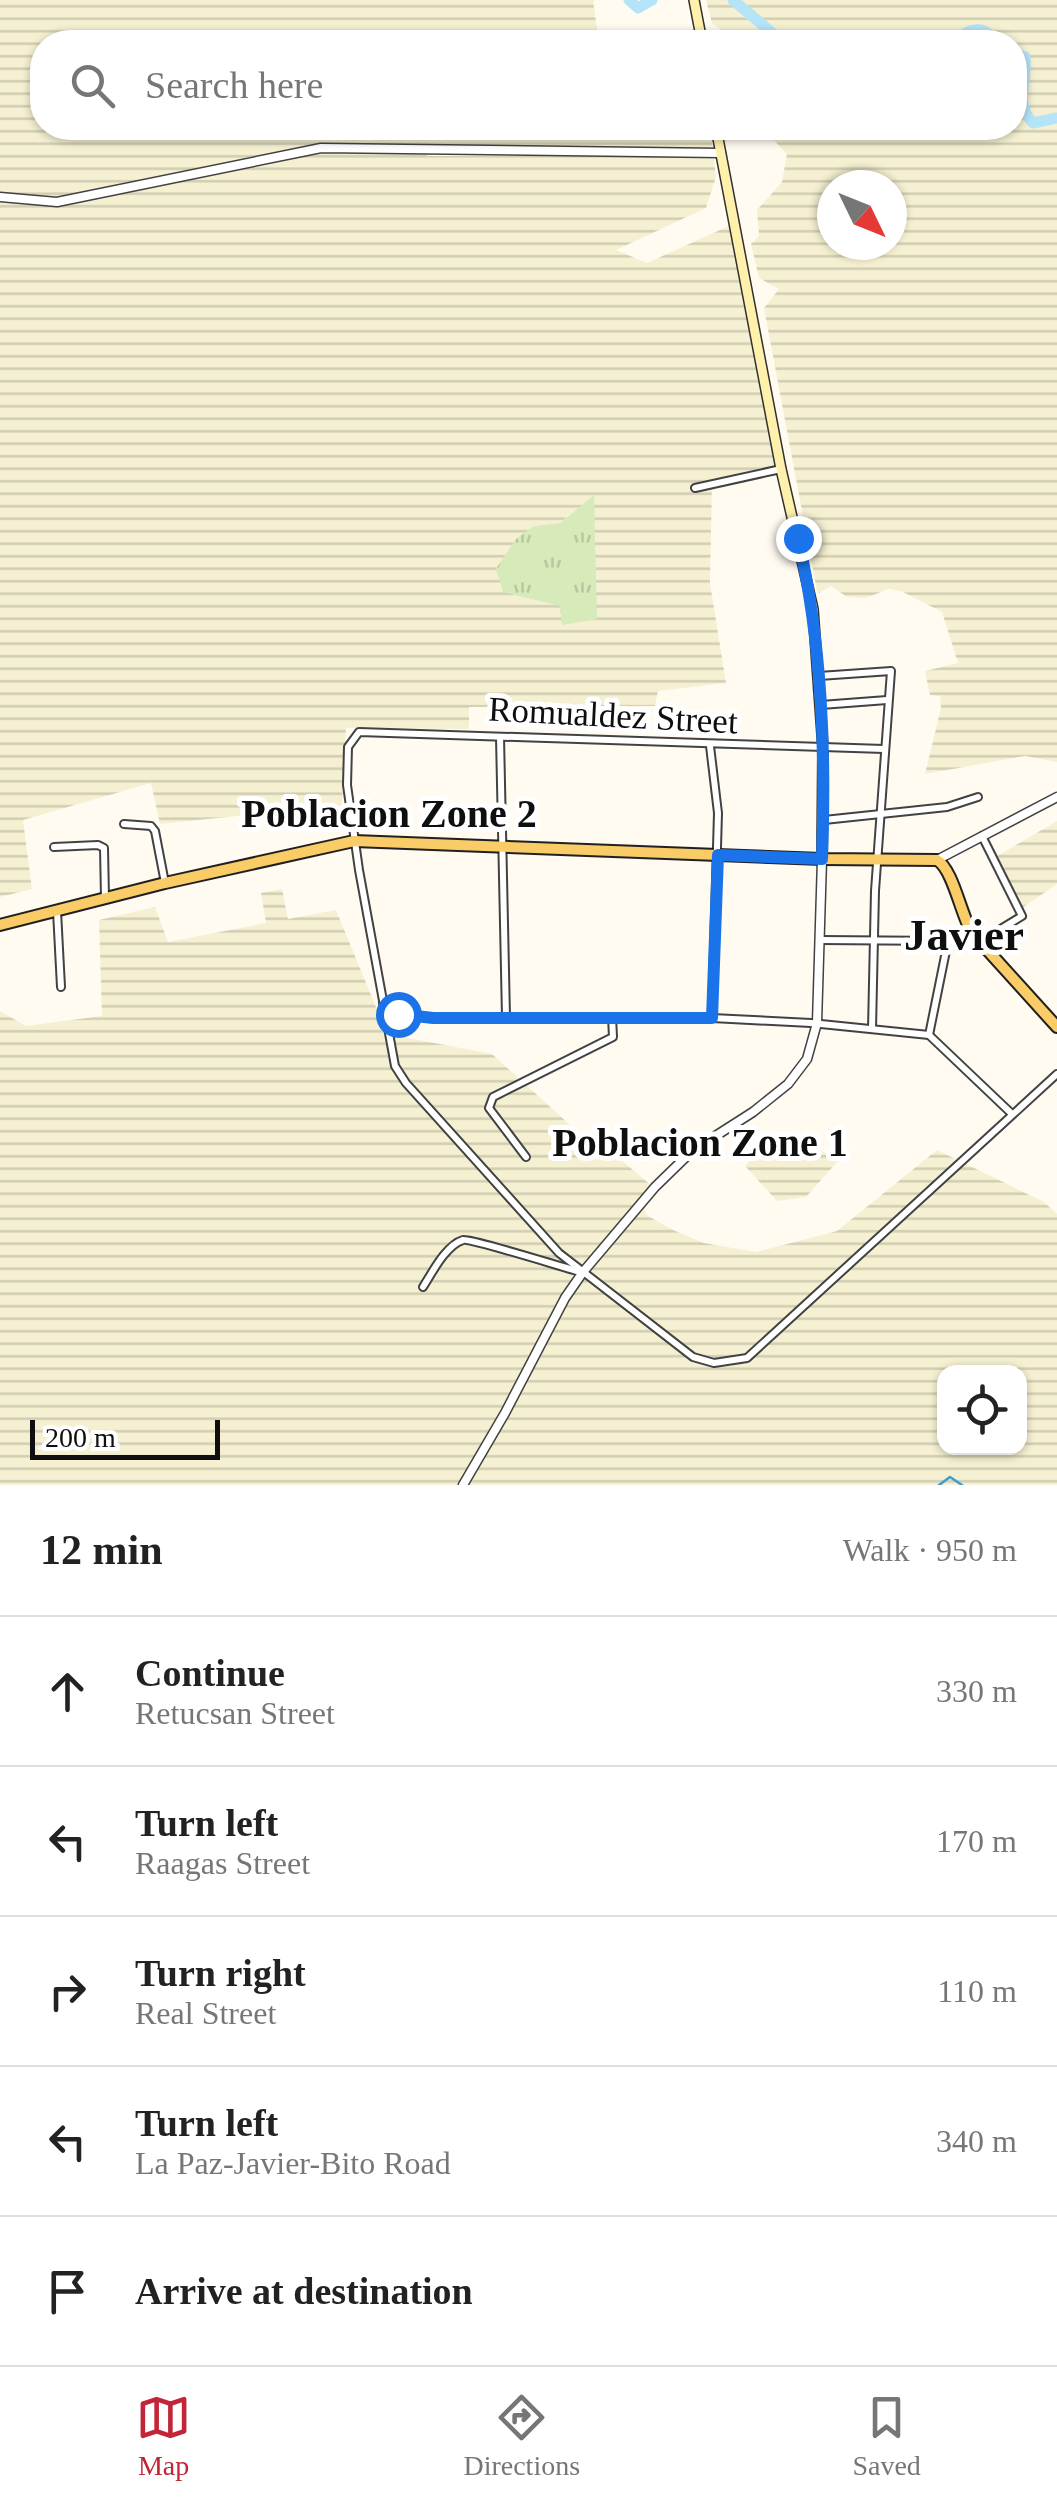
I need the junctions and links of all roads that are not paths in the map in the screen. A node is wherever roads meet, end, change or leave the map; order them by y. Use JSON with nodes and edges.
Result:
{"nodes":[{"id":1,"x":694,"y":0,"type":"edge"},
{"id":2,"x":700,"y":30,"type":"edge"},
{"id":3,"x":718,"y":140,"type":"edge"},
{"id":4,"x":721,"y":153,"type":"junction"},
{"id":5,"x":0,"y":197,"type":"edge"},
{"id":6,"x":781,"y":469,"type":"junction"},
{"id":7,"x":695,"y":488,"type":"dead end"},
{"id":8,"x":819,"y":676,"type":"junction"},
{"id":9,"x":888,"y":700,"type":"junction"},
{"id":10,"x":821,"y":705,"type":"junction"},
{"id":11,"x":500,"y":736,"type":"junction"},
{"id":12,"x":710,"y":746,"type":"junction"},
{"id":13,"x":823,"y":748,"type":"junction"},
{"id":14,"x":884,"y":749,"type":"junction"},
{"id":15,"x":978,"y":797,"type":"dead end"},
{"id":16,"x":1057,"y":797,"type":"edge"},
{"id":17,"x":880,"y":814,"type":"junction"},
{"id":18,"x":824,"y":820,"type":"junction"},
{"id":19,"x":124,"y":824,"type":"dead end"},
{"id":20,"x":981,"y":835,"type":"junction"},
{"id":21,"x":354,"y":841,"type":"junction"},
{"id":22,"x":503,"y":845,"type":"junction"},
{"id":23,"x":54,"y":847,"type":"dead end"},
{"id":24,"x":718,"y":855,"type":"junction"},
{"id":25,"x":822,"y":859,"type":"junction"},
{"id":26,"x":937,"y":860,"type":"junction"},
{"id":27,"x":877,"y":861,"type":"junction"},
{"id":28,"x":165,"y":883,"type":"junction"},
{"id":29,"x":105,"y":900,"type":"junction"},
{"id":30,"x":57,"y":911,"type":"junction"},
{"id":31,"x":0,"y":925,"type":"edge"},
{"id":32,"x":976,"y":938,"type":"junction"},
{"id":33,"x":820,"y":940,"type":"junction"},
{"id":34,"x":874,"y":940,"type":"junction"},
{"id":35,"x":948,"y":941,"type":"junction"},
{"id":36,"x":61,"y":986,"type":"dead end"},
{"id":37,"x":382,"y":1002,"type":"junction"},
{"id":38,"x":506,"y":1017,"type":"junction"},
{"id":39,"x":612,"y":1018,"type":"junction"},
{"id":40,"x":712,"y":1018,"type":"junction"},
{"id":41,"x":817,"y":1024,"type":"junction"},
{"id":42,"x":1057,"y":1027,"type":"edge"},
{"id":43,"x":872,"y":1029,"type":"junction"},
{"id":44,"x":929,"y":1035,"type":"junction"},
{"id":45,"x":1057,"y":1074,"type":"edge"},
{"id":46,"x":1012,"y":1114,"type":"junction"},
{"id":47,"x":526,"y":1157,"type":"dead end"},
{"id":48,"x":582,"y":1272,"type":"junction"},
{"id":49,"x":422,"y":1287,"type":"dead end"},
{"id":50,"x":463,"y":1485,"type":"edge"}],
"edges":[{"from":1,"to":2,"type":"main road"},
{"from":3,"to":4,"type":"main road"},
{"from":4,"to":5,"type":"street"},
{"from":4,"to":6,"type":"main road"},
{"from":6,"to":7,"type":"street"},
{"from":6,"to":8,"type":"main road"},
{"from":8,"to":9,"type":"street"},
{"from":8,"to":10,"type":"main road"},
{"from":9,"to":10,"type":"street"},
{"from":9,"to":14,"type":"street"},
{"from":10,"to":13,"type":"main road"},
{"from":11,"to":12,"type":"street","name":"Romualdez Street"},
{"from":11,"to":21,"type":"street","name":"Romualdez Street"},
{"from":11,"to":22,"type":"street"},
{"from":12,"to":13,"type":"street","name":"Romualdez Street"},
{"from":12,"to":24,"type":"street"},
{"from":13,"to":14,"type":"street","name":"Romualdez Street"},
{"from":13,"to":18,"type":"main road"},
{"from":14,"to":17,"type":"street"},
{"from":15,"to":17,"type":"street"},
{"from":16,"to":20,"type":"street"},
{"from":17,"to":18,"type":"street"},
{"from":17,"to":27,"type":"street"},
{"from":18,"to":25,"type":"main road"},
{"from":19,"to":28,"type":"street"},
{"from":20,"to":26,"type":"street"},
{"from":20,"to":32,"type":"street"},
{"from":21,"to":22,"type":"main road"},
{"from":21,"to":28,"type":"main road"},
{"from":21,"to":37,"type":"street"},
{"from":22,"to":24,"type":"main road"},
{"from":22,"to":38,"type":"street"},
{"from":23,"to":29,"type":"street"},
{"from":24,"to":25,"type":"main road"},
{"from":24,"to":40,"type":"street"},
{"from":25,"to":27,"type":"main road"},
{"from":25,"to":33,"type":"street"},
{"from":26,"to":27,"type":"main road"},
{"from":26,"to":32,"type":"main road"},
{"from":27,"to":34,"type":"street"},
{"from":28,"to":29,"type":"main road"},
{"from":29,"to":30,"type":"main road"},
{"from":30,"to":31,"type":"main road"},
{"from":30,"to":36,"type":"street"},
{"from":32,"to":35,"type":"street"},
{"from":32,"to":42,"type":"main road"},
{"from":33,"to":34,"type":"street"},
{"from":33,"to":41,"type":"street"},
{"from":34,"to":35,"type":"street"},
{"from":34,"to":43,"type":"street"},
{"from":35,"to":44,"type":"street"},
{"from":37,"to":38,"type":"street"},
{"from":37,"to":48,"type":"street"},
{"from":38,"to":39,"type":"street"},
{"from":39,"to":40,"type":"street"},
{"from":39,"to":47,"type":"street"},
{"from":40,"to":41,"type":"street"},
{"from":41,"to":43,"type":"street"},
{"from":41,"to":48,"type":"street"},
{"from":43,"to":44,"type":"street"},
{"from":44,"to":46,"type":"street"},
{"from":45,"to":46,"type":"street"},
{"from":46,"to":48,"type":"street"},
{"from":48,"to":49,"type":"street"},
{"from":48,"to":50,"type":"street"}]}
